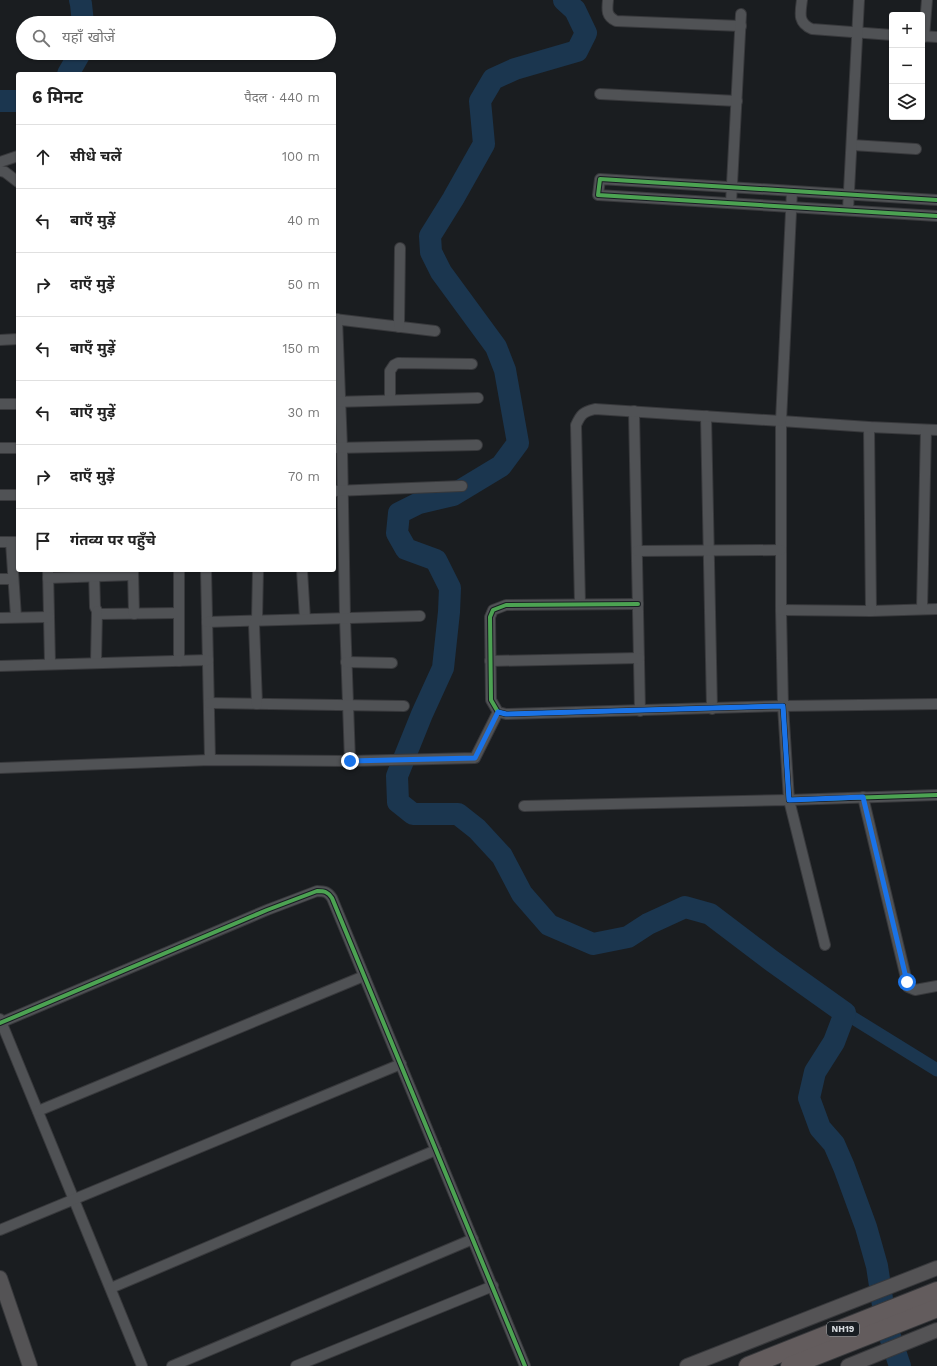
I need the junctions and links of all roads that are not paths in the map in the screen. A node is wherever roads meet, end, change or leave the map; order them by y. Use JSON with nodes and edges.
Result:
{"nodes":[{"id":1,"x":608,"y":0,"type":"edge"},
{"id":2,"x":802,"y":0,"type":"edge"},
{"id":3,"x":859,"y":0,"type":"edge"},
{"id":4,"x":927,"y":0,"type":"edge"},
{"id":5,"x":741,"y":14,"type":"dead end"},
{"id":6,"x":925,"y":18,"type":"edge"},
{"id":7,"x":741,"y":26,"type":"junction"},
{"id":8,"x":857,"y":32,"type":"junction"},
{"id":9,"x":889,"y":35,"type":"edge"},
{"id":10,"x":925,"y":36,"type":"edge"},
{"id":11,"x":937,"y":37,"type":"edge"},
{"id":12,"x":600,"y":94,"type":"dead end"},
{"id":13,"x":737,"y":101,"type":"junction"},
{"id":14,"x":852,"y":145,"type":"junction"},
{"id":15,"x":916,"y":149,"type":"dead end"},
{"id":16,"x":16,"y":157,"type":"edge"},
{"id":17,"x":0,"y":162,"type":"edge"},
{"id":18,"x":0,"y":171,"type":"edge"},
{"id":19,"x":16,"y":180,"type":"edge"},
{"id":20,"x":732,"y":187,"type":"junction"},
{"id":21,"x":792,"y":191,"type":"junction"},
{"id":22,"x":849,"y":194,"type":"junction"},
{"id":23,"x":937,"y":200,"type":"edge"},
{"id":24,"x":731,"y":203,"type":"junction"},
{"id":25,"x":791,"y":207,"type":"junction"},
{"id":26,"x":848,"y":210,"type":"junction"},
{"id":27,"x":937,"y":216,"type":"edge"},
{"id":28,"x":400,"y":248,"type":"dead end"},
{"id":29,"x":336,"y":319,"type":"edge"},
{"id":30,"x":399,"y":326,"type":"junction"},
{"id":31,"x":435,"y":331,"type":"dead end"},
{"id":32,"x":16,"y":339,"type":"edge"},
{"id":33,"x":0,"y":340,"type":"edge"},
{"id":34,"x":336,"y":350,"type":"edge"},
{"id":35,"x":472,"y":364,"type":"dead end"},
{"id":36,"x":478,"y":398,"type":"dead end"},
{"id":37,"x":390,"y":400,"type":"junction"},
{"id":38,"x":337,"y":402,"type":"edge"},
{"id":39,"x":0,"y":404,"type":"edge"},
{"id":40,"x":16,"y":404,"type":"edge"},
{"id":41,"x":634,"y":411,"type":"junction"},
{"id":42,"x":706,"y":416,"type":"junction"},
{"id":43,"x":781,"y":421,"type":"junction"},
{"id":44,"x":869,"y":427,"type":"junction"},
{"id":45,"x":926,"y":430,"type":"junction"},
{"id":46,"x":937,"y":430,"type":"edge"},
{"id":47,"x":477,"y":445,"type":"dead end"},
{"id":48,"x":0,"y":448,"type":"edge"},
{"id":49,"x":16,"y":448,"type":"edge"},
{"id":50,"x":338,"y":448,"type":"edge"},
{"id":51,"x":462,"y":486,"type":"dead end"},
{"id":52,"x":338,"y":491,"type":"edge"},
{"id":53,"x":0,"y":495,"type":"edge"},
{"id":54,"x":16,"y":495,"type":"edge"},
{"id":55,"x":339,"y":531,"type":"edge"},
{"id":56,"x":0,"y":542,"type":"edge"},
{"id":57,"x":14,"y":542,"type":"edge"},
{"id":58,"x":781,"y":550,"type":"junction"},
{"id":59,"x":637,"y":551,"type":"junction"},
{"id":60,"x":709,"y":551,"type":"junction"},
{"id":61,"x":179,"y":572,"type":"edge"},
{"id":62,"x":206,"y":572,"type":"edge"},
{"id":63,"x":258,"y":572,"type":"edge"},
{"id":64,"x":302,"y":572,"type":"edge"},
{"id":65,"x":94,"y":573,"type":"edge"},
{"id":66,"x":133,"y":573,"type":"edge"},
{"id":67,"x":48,"y":574,"type":"edge"},
{"id":68,"x":0,"y":579,"type":"edge"},
{"id":69,"x":13,"y":579,"type":"junction"},
{"id":70,"x":580,"y":604,"type":"junction"},
{"id":71,"x":638,"y":604,"type":"junction"},
{"id":72,"x":922,"y":609,"type":"junction"},
{"id":73,"x":937,"y":609,"type":"edge"},
{"id":74,"x":781,"y":610,"type":"junction"},
{"id":75,"x":96,"y":611,"type":"junction"},
{"id":76,"x":872,"y":611,"type":"junction"},
{"id":77,"x":134,"y":614,"type":"junction"},
{"id":78,"x":179,"y":614,"type":"junction"},
{"id":79,"x":49,"y":616,"type":"junction"},
{"id":80,"x":420,"y":616,"type":"dead end"},
{"id":81,"x":16,"y":617,"type":"junction"},
{"id":82,"x":0,"y":618,"type":"edge"},
{"id":83,"x":345,"y":618,"type":"junction"},
{"id":84,"x":305,"y":619,"type":"junction"},
{"id":85,"x":258,"y":620,"type":"junction"},
{"id":86,"x":207,"y":622,"type":"junction"},
{"id":87,"x":639,"y":658,"type":"junction"},
{"id":88,"x":208,"y":660,"type":"junction"},
{"id":89,"x":179,"y":661,"type":"junction"},
{"id":90,"x":490,"y":661,"type":"junction"},
{"id":91,"x":346,"y":662,"type":"junction"},
{"id":92,"x":96,"y":663,"type":"junction"},
{"id":93,"x":392,"y":663,"type":"dead end"},
{"id":94,"x":50,"y":664,"type":"junction"},
{"id":95,"x":0,"y":666,"type":"edge"},
{"id":96,"x":209,"y":703,"type":"junction"},
{"id":97,"x":257,"y":704,"type":"junction"},
{"id":98,"x":937,"y":704,"type":"edge"},
{"id":99,"x":348,"y":706,"type":"junction"},
{"id":100,"x":404,"y":706,"type":"dead end"},
{"id":101,"x":783,"y":706,"type":"junction"},
{"id":102,"x":712,"y":708,"type":"junction"},
{"id":103,"x":640,"y":710,"type":"junction"},
{"id":104,"x":498,"y":712,"type":"junction"},
{"id":105,"x":210,"y":760,"type":"junction"},
{"id":106,"x":350,"y":761,"type":"junction"},
{"id":107,"x":0,"y":768,"type":"edge"},
{"id":108,"x":937,"y":794,"type":"edge"},
{"id":109,"x":863,"y":797,"type":"junction"},
{"id":110,"x":789,"y":800,"type":"junction"},
{"id":111,"x":524,"y":806,"type":"dead end"},
{"id":112,"x":824,"y":945,"type":"dead end"},
{"id":113,"x":364,"y":976,"type":"junction"},
{"id":114,"x":937,"y":986,"type":"edge"},
{"id":115,"x":1,"y":1022,"type":"edge"},
{"id":116,"x":401,"y":1064,"type":"junction"},
{"id":117,"x":38,"y":1111,"type":"junction"},
{"id":118,"x":436,"y":1150,"type":"junction"},
{"id":119,"x":75,"y":1199,"type":"junction"},
{"id":120,"x":0,"y":1230,"type":"edge"},
{"id":121,"x":473,"y":1239,"type":"junction"},
{"id":122,"x":937,"y":1268,"type":"edge"},
{"id":123,"x":0,"y":1278,"type":"edge"},
{"id":124,"x":492,"y":1286,"type":"junction"},
{"id":125,"x":111,"y":1288,"type":"junction"},
{"id":126,"x":937,"y":1291,"type":"edge"},
{"id":127,"x":937,"y":1308,"type":"edge"},
{"id":128,"x":937,"y":1330,"type":"edge"},
{"id":129,"x":30,"y":1366,"type":"edge"},
{"id":130,"x":142,"y":1366,"type":"edge"},
{"id":131,"x":172,"y":1366,"type":"edge"},
{"id":132,"x":296,"y":1366,"type":"edge"},
{"id":133,"x":525,"y":1366,"type":"edge"},
{"id":134,"x":687,"y":1366,"type":"edge"},
{"id":135,"x":748,"y":1366,"type":"edge"},
{"id":136,"x":790,"y":1366,"type":"edge"},
{"id":137,"x":848,"y":1366,"type":"edge"}],
"edges":[{"from":1,"to":7,"type":"street"},
{"from":2,"to":8,"type":"street"},
{"from":3,"to":8,"type":"street"},
{"from":4,"to":6,"type":"street"},
{"from":5,"to":7,"type":"street"},
{"from":7,"to":13,"type":"street"},
{"from":8,"to":9,"type":"street"},
{"from":8,"to":14,"type":"street"},
{"from":10,"to":11,"type":"street"},
{"from":12,"to":13,"type":"street"},
{"from":13,"to":20,"type":"street"},
{"from":14,"to":15,"type":"street"},
{"from":14,"to":22,"type":"street"},
{"from":16,"to":17,"type":"street"},
{"from":18,"to":19,"type":"street"},
{"from":20,"to":21,"type":"street"},
{"from":20,"to":24,"type":"street"},
{"from":20,"to":24,"type":"street"},
{"from":21,"to":22,"type":"street"},
{"from":21,"to":25,"type":"street"},
{"from":22,"to":23,"type":"street"},
{"from":22,"to":26,"type":"street"},
{"from":24,"to":25,"type":"street"},
{"from":25,"to":26,"type":"street"},
{"from":25,"to":43,"type":"street"},
{"from":26,"to":27,"type":"street"},
{"from":28,"to":30,"type":"street"},
{"from":29,"to":30,"type":"street"},
{"from":30,"to":31,"type":"street"},
{"from":32,"to":33,"type":"street"},
{"from":34,"to":38,"type":"street"},
{"from":35,"to":37,"type":"street"},
{"from":36,"to":37,"type":"street"},
{"from":37,"to":38,"type":"street"},
{"from":38,"to":50,"type":"street"},
{"from":39,"to":40,"type":"street"},
{"from":41,"to":42,"type":"street"},
{"from":41,"to":59,"type":"street"},
{"from":41,"to":70,"type":"street"},
{"from":42,"to":43,"type":"street"},
{"from":42,"to":60,"type":"street"},
{"from":43,"to":44,"type":"street"},
{"from":43,"to":58,"type":"street"},
{"from":44,"to":45,"type":"street"},
{"from":44,"to":76,"type":"street"},
{"from":45,"to":46,"type":"street"},
{"from":45,"to":72,"type":"street"},
{"from":47,"to":50,"type":"street"},
{"from":48,"to":49,"type":"street"},
{"from":50,"to":52,"type":"street"},
{"from":51,"to":52,"type":"street"},
{"from":52,"to":55,"type":"street"},
{"from":53,"to":54,"type":"street"},
{"from":55,"to":83,"type":"street"},
{"from":56,"to":57,"type":"street"},
{"from":57,"to":69,"type":"street"},
{"from":58,"to":60,"type":"street"},
{"from":58,"to":74,"type":"street"},
{"from":59,"to":60,"type":"street"},
{"from":59,"to":71,"type":"street"},
{"from":60,"to":102,"type":"street"},
{"from":61,"to":78,"type":"street"},
{"from":62,"to":86,"type":"street"},
{"from":63,"to":85,"type":"street"},
{"from":64,"to":84,"type":"street"},
{"from":65,"to":66,"type":"street"},
{"from":65,"to":67,"type":"street"},
{"from":65,"to":75,"type":"street"},
{"from":66,"to":77,"type":"street"},
{"from":67,"to":79,"type":"street"},
{"from":68,"to":69,"type":"street"},
{"from":69,"to":81,"type":"street"},
{"from":70,"to":71,"type":"street"},
{"from":70,"to":90,"type":"street"},
{"from":71,"to":87,"type":"street"},
{"from":72,"to":73,"type":"street"},
{"from":72,"to":76,"type":"street"},
{"from":74,"to":76,"type":"street"},
{"from":74,"to":101,"type":"street"},
{"from":75,"to":77,"type":"street"},
{"from":75,"to":92,"type":"street"},
{"from":77,"to":78,"type":"street"},
{"from":78,"to":89,"type":"street"},
{"from":79,"to":81,"type":"street"},
{"from":79,"to":94,"type":"street"},
{"from":80,"to":83,"type":"street"},
{"from":81,"to":82,"type":"street"},
{"from":83,"to":84,"type":"street"},
{"from":83,"to":91,"type":"street"},
{"from":84,"to":85,"type":"street"},
{"from":85,"to":86,"type":"street"},
{"from":85,"to":97,"type":"street"},
{"from":86,"to":88,"type":"street"},
{"from":87,"to":90,"type":"street"},
{"from":87,"to":103,"type":"street"},
{"from":88,"to":89,"type":"street"},
{"from":88,"to":96,"type":"street"},
{"from":89,"to":92,"type":"street"},
{"from":90,"to":104,"type":"street"},
{"from":91,"to":93,"type":"street"},
{"from":91,"to":99,"type":"street"},
{"from":92,"to":94,"type":"street"},
{"from":94,"to":95,"type":"street"},
{"from":96,"to":97,"type":"street"},
{"from":96,"to":105,"type":"street"},
{"from":97,"to":99,"type":"street"},
{"from":98,"to":101,"type":"street"},
{"from":99,"to":100,"type":"street"},
{"from":99,"to":106,"type":"street"},
{"from":101,"to":102,"type":"street"},
{"from":101,"to":110,"type":"street"},
{"from":102,"to":103,"type":"street"},
{"from":103,"to":104,"type":"street"},
{"from":104,"to":106,"type":"street"},
{"from":105,"to":106,"type":"street"},
{"from":105,"to":107,"type":"street"},
{"from":108,"to":109,"type":"street"},
{"from":109,"to":110,"type":"street"},
{"from":109,"to":114,"type":"street"},
{"from":110,"to":111,"type":"street"},
{"from":110,"to":112,"type":"street"},
{"from":113,"to":115,"type":"street"},
{"from":113,"to":116,"type":"street"},
{"from":113,"to":117,"type":"street"},
{"from":115,"to":117,"type":"street"},
{"from":116,"to":118,"type":"street"},
{"from":116,"to":119,"type":"street"},
{"from":117,"to":119,"type":"street"},
{"from":118,"to":121,"type":"street"},
{"from":118,"to":125,"type":"street"},
{"from":119,"to":120,"type":"street"},
{"from":119,"to":125,"type":"street"},
{"from":121,"to":124,"type":"street"},
{"from":121,"to":131,"type":"street"},
{"from":122,"to":134,"type":"main road"},
{"from":123,"to":129,"type":"main road"},
{"from":124,"to":132,"type":"street"},
{"from":124,"to":133,"type":"street"},
{"from":125,"to":130,"type":"street"},
{"from":126,"to":135,"type":"highway","number":"NH19"},
{"from":127,"to":136,"type":"highway","number":"NH19"},
{"from":128,"to":137,"type":"main road"}]}
